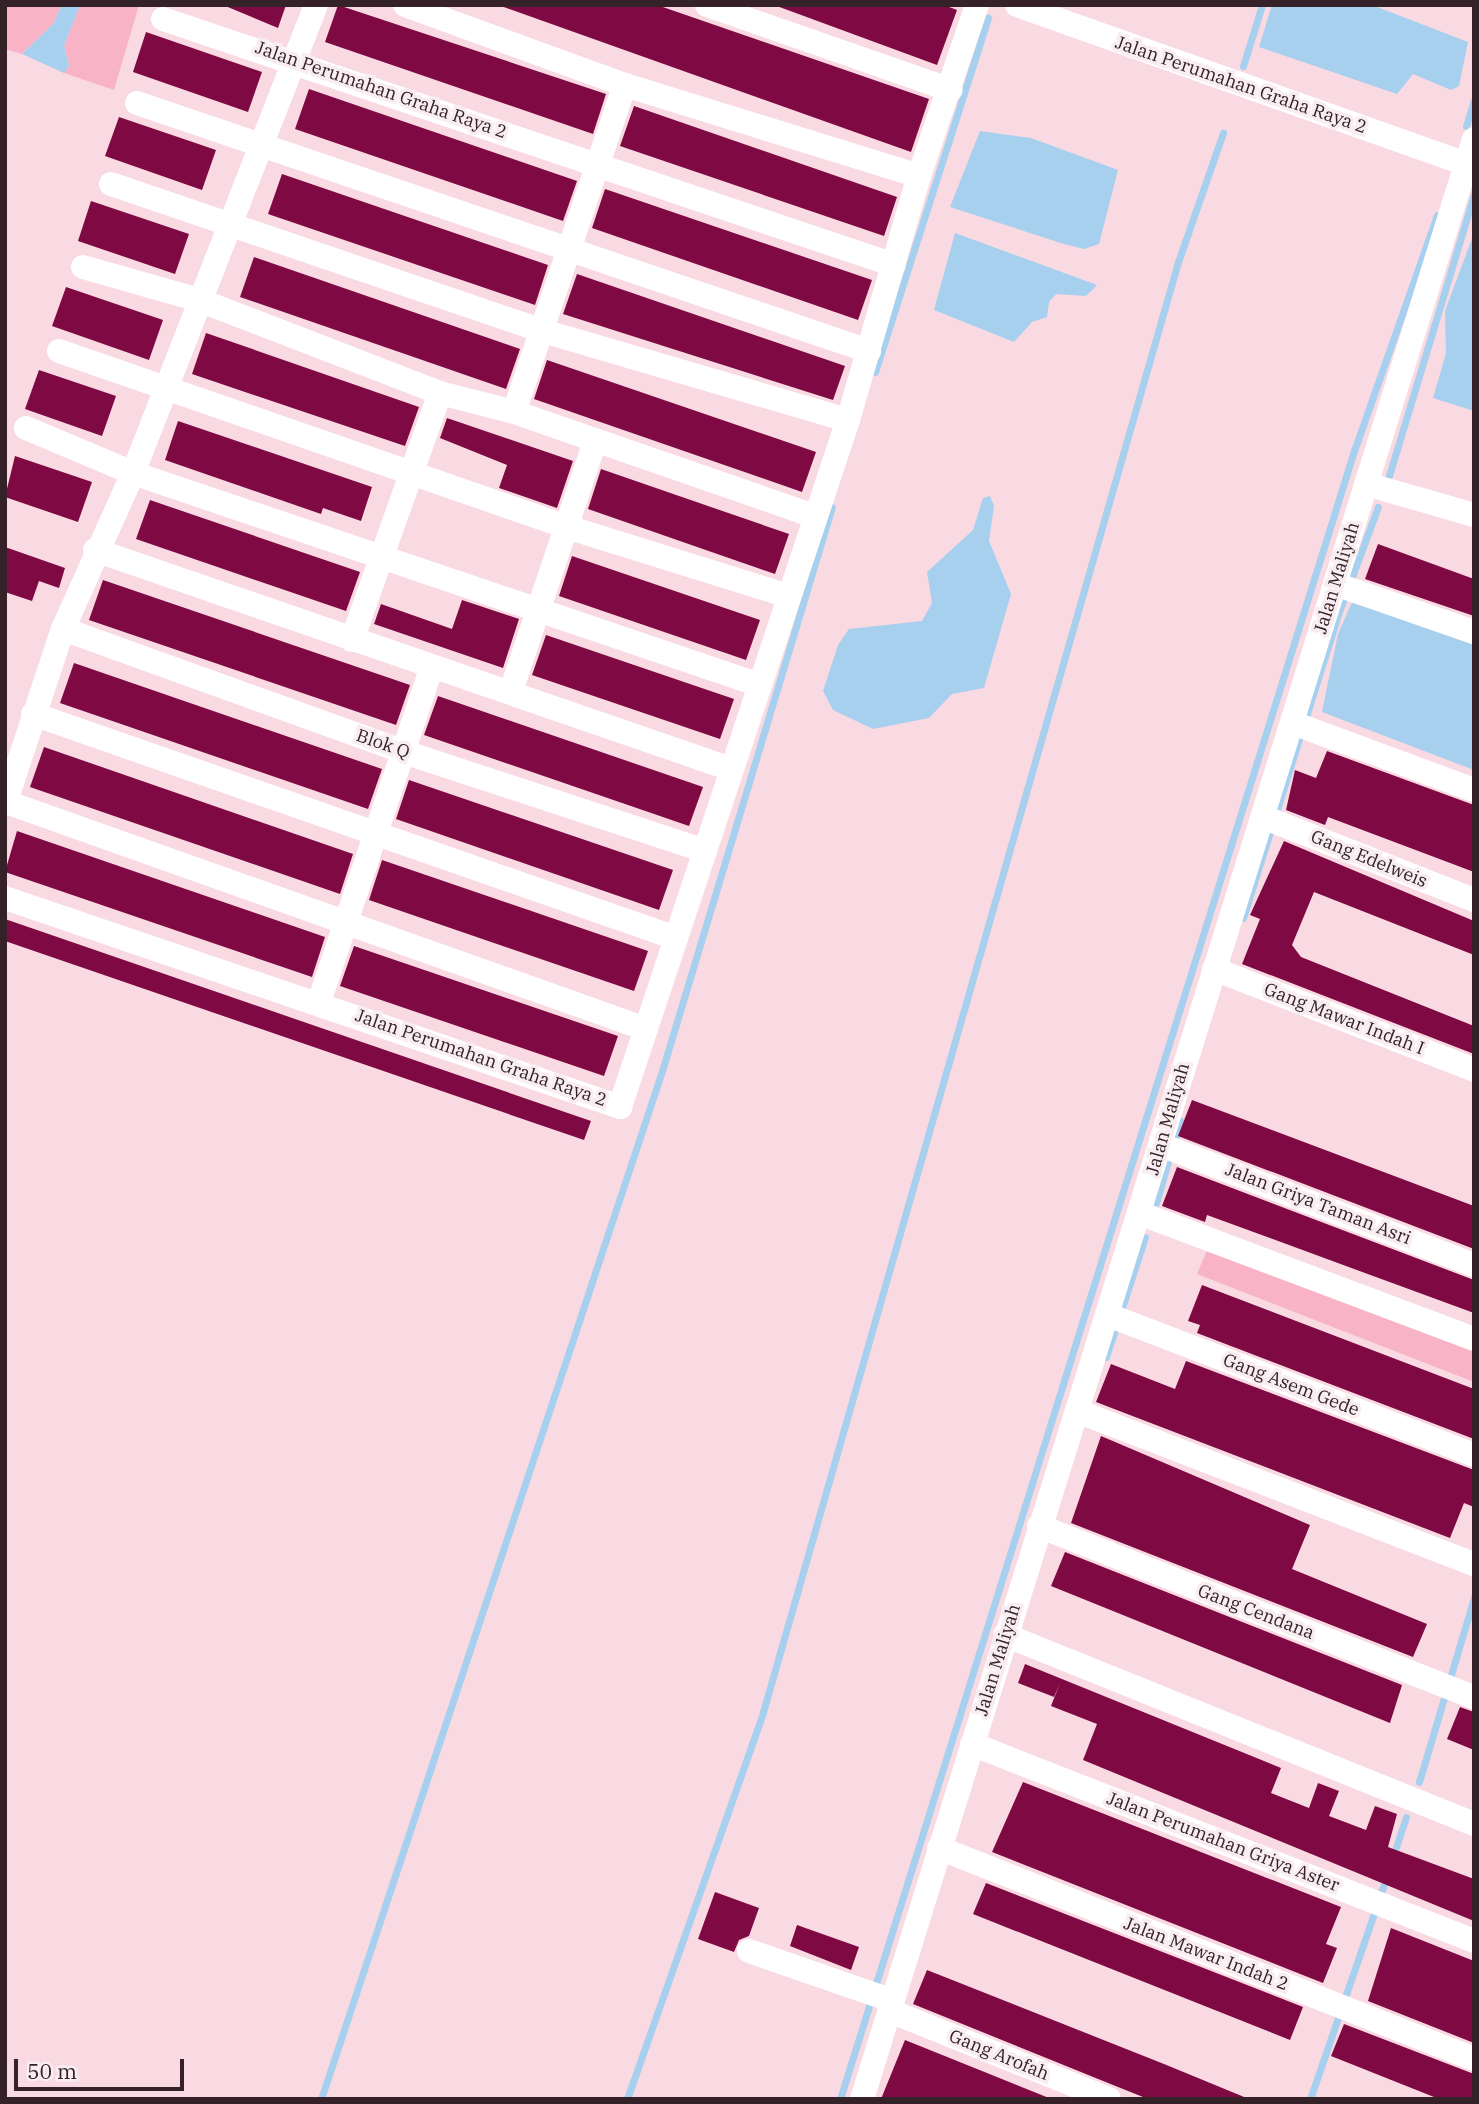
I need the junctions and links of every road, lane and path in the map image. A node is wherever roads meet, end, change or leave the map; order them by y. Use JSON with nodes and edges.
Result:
{"nodes":[{"id":1,"x":316,"y":5,"type":"edge"},
{"id":2,"x":405,"y":5,"type":"edge"},
{"id":3,"x":707,"y":5,"type":"edge"},
{"id":4,"x":977,"y":5,"type":"edge"},
{"id":5,"x":1025,"y":8,"type":"edge"},
{"id":6,"x":163,"y":19,"type":"dead end"},
{"id":7,"x":295,"y":60,"type":"junction"},
{"id":8,"x":625,"y":85,"type":"junction"},
{"id":9,"x":951,"y":90,"type":"junction"},
{"id":10,"x":137,"y":103,"type":"dead end"},
{"id":11,"x":1474,"y":139,"type":"edge"},
{"id":12,"x":262,"y":143,"type":"junction"},
{"id":13,"x":1466,"y":164,"type":"junction"},
{"id":14,"x":598,"y":165,"type":"junction"},
{"id":15,"x":919,"y":176,"type":"junction"},
{"id":16,"x":111,"y":184,"type":"dead end"},
{"id":17,"x":230,"y":223,"type":"junction"},
{"id":18,"x":572,"y":247,"type":"junction"},
{"id":19,"x":894,"y":265,"type":"junction"},
{"id":20,"x":83,"y":267,"type":"dead end"},
{"id":21,"x":199,"y":300,"type":"junction"},
{"id":22,"x":543,"y":331,"type":"junction"},
{"id":23,"x":59,"y":351,"type":"dead end"},
{"id":24,"x":869,"y":351,"type":"junction"},
{"id":25,"x":166,"y":384,"type":"junction"},
{"id":26,"x":440,"y":393,"type":"junction"},
{"id":27,"x":514,"y":412,"type":"junction"},
{"id":28,"x":848,"y":420,"type":"junction"},
{"id":29,"x":26,"y":428,"type":"dead end"},
{"id":30,"x":594,"y":442,"type":"junction"},
{"id":31,"x":132,"y":473,"type":"junction"},
{"id":32,"x":411,"y":473,"type":"junction"},
{"id":33,"x":1366,"y":484,"type":"junction"},
{"id":34,"x":812,"y":515,"type":"junction"},
{"id":35,"x":1474,"y":515,"type":"edge"},
{"id":36,"x":566,"y":527,"type":"junction"},
{"id":37,"x":95,"y":550,"type":"junction"},
{"id":38,"x":382,"y":554,"type":"junction"},
{"id":39,"x":1344,"y":587,"type":"junction"},
{"id":40,"x":789,"y":596,"type":"junction"},
{"id":41,"x":537,"y":610,"type":"junction"},
{"id":42,"x":63,"y":629,"type":"junction"},
{"id":43,"x":1474,"y":632,"type":"edge"},
{"id":44,"x":352,"y":640,"type":"junction"},
{"id":45,"x":432,"y":666,"type":"junction"},
{"id":46,"x":760,"y":685,"type":"junction"},
{"id":47,"x":511,"y":691,"type":"junction"},
{"id":48,"x":33,"y":714,"type":"junction"},
{"id":49,"x":1304,"y":727,"type":"junction"},
{"id":50,"x":401,"y":751,"type":"junction"},
{"id":51,"x":731,"y":769,"type":"junction"},
{"id":52,"x":1474,"y":790,"type":"edge"},
{"id":53,"x":6,"y":803,"type":"edge"},
{"id":54,"x":1271,"y":820,"type":"junction"},
{"id":55,"x":374,"y":835,"type":"junction"},
{"id":56,"x":705,"y":851,"type":"junction"},
{"id":57,"x":5,"y":898,"type":"edge"},
{"id":58,"x":1474,"y":900,"type":"edge"},
{"id":59,"x":346,"y":923,"type":"junction"},
{"id":60,"x":676,"y":938,"type":"junction"},
{"id":61,"x":1223,"y":972,"type":"junction"},
{"id":62,"x":319,"y":1002,"type":"junction"},
{"id":63,"x":646,"y":1029,"type":"junction"},
{"id":64,"x":1474,"y":1070,"type":"edge"},
{"id":65,"x":1170,"y":1148,"type":"junction"},
{"id":66,"x":1148,"y":1216,"type":"junction"},
{"id":67,"x":1474,"y":1265,"type":"edge"},
{"id":68,"x":1119,"y":1312,"type":"junction"},
{"id":69,"x":1474,"y":1339,"type":"edge"},
{"id":70,"x":1085,"y":1414,"type":"junction"},
{"id":71,"x":1474,"y":1440,"type":"edge"},
{"id":72,"x":1474,"y":1455,"type":"edge"},
{"id":73,"x":1046,"y":1529,"type":"junction"},
{"id":74,"x":1472,"y":1563,"type":"edge"},
{"id":75,"x":1004,"y":1635,"type":"junction"},
{"id":76,"x":1455,"y":1690,"type":"edge"},
{"id":77,"x":981,"y":1747,"type":"junction"},
{"id":78,"x":1474,"y":1824,"type":"edge"},
{"id":79,"x":949,"y":1851,"type":"junction"},
{"id":80,"x":1474,"y":1941,"type":"edge"},
{"id":81,"x":750,"y":1951,"type":"dead end"},
{"id":82,"x":889,"y":2005,"type":"junction"},
{"id":83,"x":1474,"y":2059,"type":"edge"},
{"id":84,"x":862,"y":2099,"type":"edge"},
{"id":85,"x":1109,"y":2099,"type":"edge"}],
"edges":[{"from":1,"to":7,"type":"street"},
{"from":2,"to":8,"type":"street"},
{"from":3,"to":9,"type":"street"},
{"from":4,"to":9,"type":"street","name":"Jalan Perumahan Graha Raya 2"},
{"from":5,"to":13,"type":"street","name":"Jalan Perumahan Graha Raya 2"},
{"from":6,"to":7,"type":"street","name":"Jalan Perumahan Graha Raya 2"},
{"from":7,"to":12,"type":"street"},
{"from":7,"to":14,"type":"street","name":"Jalan Perumahan Graha Raya 2"},
{"from":8,"to":14,"type":"street"},
{"from":8,"to":15,"type":"street"},
{"from":9,"to":15,"type":"street","name":"Jalan Perumahan Graha Raya 2"},
{"from":10,"to":12,"type":"street"},
{"from":11,"to":13,"type":"street","name":"Jalan Maliyah"},
{"from":12,"to":17,"type":"street"},
{"from":12,"to":18,"type":"street"},
{"from":13,"to":33,"type":"street","name":"Jalan Maliyah"},
{"from":14,"to":18,"type":"street"},
{"from":14,"to":19,"type":"street","name":"Jalan Perumahan Graha Raya 2"},
{"from":15,"to":19,"type":"street","name":"Jalan Perumahan Graha Raya 2"},
{"from":16,"to":17,"type":"street"},
{"from":17,"to":21,"type":"street"},
{"from":17,"to":22,"type":"street"},
{"from":18,"to":22,"type":"street"},
{"from":18,"to":24,"type":"street"},
{"from":19,"to":24,"type":"street","name":"Jalan Perumahan Graha Raya 2"},
{"from":20,"to":21,"type":"street"},
{"from":21,"to":25,"type":"street"},
{"from":21,"to":26,"type":"street"},
{"from":22,"to":27,"type":"street"},
{"from":22,"to":28,"type":"street"},
{"from":23,"to":25,"type":"street"},
{"from":24,"to":28,"type":"street","name":"Jalan Perumahan Graha Raya 2"},
{"from":25,"to":31,"type":"street"},
{"from":25,"to":32,"type":"street"},
{"from":26,"to":27,"type":"street"},
{"from":26,"to":32,"type":"street"},
{"from":27,"to":30,"type":"street"},
{"from":28,"to":34,"type":"street","name":"Jalan Perumahan Graha Raya 2"},
{"from":29,"to":31,"type":"street"},
{"from":30,"to":34,"type":"street"},
{"from":30,"to":36,"type":"street"},
{"from":31,"to":37,"type":"street"},
{"from":31,"to":38,"type":"street"},
{"from":32,"to":36,"type":"street"},
{"from":32,"to":38,"type":"street"},
{"from":33,"to":35,"type":"street"},
{"from":33,"to":39,"type":"street","name":"Jalan Maliyah"},
{"from":34,"to":40,"type":"street","name":"Jalan Perumahan Graha Raya 2"},
{"from":36,"to":40,"type":"street"},
{"from":36,"to":41,"type":"street"},
{"from":37,"to":42,"type":"street"},
{"from":37,"to":44,"type":"street"},
{"from":38,"to":41,"type":"street"},
{"from":38,"to":44,"type":"street"},
{"from":39,"to":43,"type":"street"},
{"from":39,"to":49,"type":"street","name":"Jalan Maliyah"},
{"from":40,"to":46,"type":"street","name":"Jalan Perumahan Graha Raya 2"},
{"from":41,"to":46,"type":"street"},
{"from":41,"to":47,"type":"street"},
{"from":42,"to":48,"type":"street"},
{"from":42,"to":50,"type":"street","name":"Blok Q"},
{"from":44,"to":45,"type":"street"},
{"from":45,"to":47,"type":"street"},
{"from":45,"to":50,"type":"street"},
{"from":46,"to":51,"type":"street","name":"Jalan Perumahan Graha Raya 2"},
{"from":47,"to":51,"type":"street"},
{"from":48,"to":53,"type":"street"},
{"from":48,"to":55,"type":"street"},
{"from":49,"to":52,"type":"street"},
{"from":49,"to":54,"type":"street","name":"Jalan Maliyah"},
{"from":50,"to":55,"type":"street"},
{"from":50,"to":56,"type":"street","name":"Blok Q"},
{"from":51,"to":56,"type":"street","name":"Jalan Perumahan Graha Raya 2"},
{"from":53,"to":59,"type":"street"},
{"from":54,"to":58,"type":"street","name":"Gang Edelweis"},
{"from":54,"to":61,"type":"street","name":"Jalan Maliyah"},
{"from":55,"to":59,"type":"street"},
{"from":55,"to":60,"type":"street"},
{"from":56,"to":60,"type":"street","name":"Jalan Perumahan Graha Raya 2"},
{"from":57,"to":62,"type":"street","name":"Jalan Perumahan Graha Raya 2"},
{"from":59,"to":62,"type":"street"},
{"from":59,"to":63,"type":"street"},
{"from":60,"to":63,"type":"street","name":"Jalan Perumahan Graha Raya 2"},
{"from":61,"to":64,"type":"street","name":"Gang Mawar Indah I"},
{"from":61,"to":65,"type":"street","name":"Jalan Maliyah"},
{"from":62,"to":63,"type":"street","name":"Jalan Perumahan Graha Raya 2"},
{"from":65,"to":66,"type":"street","name":"Jalan Maliyah"},
{"from":65,"to":67,"type":"street","name":"Jalan Griya Taman Asri"},
{"from":66,"to":68,"type":"street","name":"Jalan Maliyah"},
{"from":66,"to":69,"type":"street"},
{"from":68,"to":70,"type":"street","name":"Jalan Maliyah"},
{"from":68,"to":71,"type":"street","name":"Gang Asem Gede"},
{"from":68,"to":72,"type":"street","name":"Gang Asem Gede"},
{"from":70,"to":73,"type":"street","name":"Jalan Maliyah"},
{"from":70,"to":74,"type":"street"},
{"from":73,"to":75,"type":"street","name":"Jalan Maliyah"},
{"from":73,"to":76,"type":"street","name":"Gang Cendana"},
{"from":75,"to":77,"type":"street","name":"Jalan Maliyah"},
{"from":75,"to":78,"type":"street"},
{"from":77,"to":79,"type":"street","name":"Jalan Maliyah"},
{"from":77,"to":80,"type":"street","name":"Jalan Perumahan Griya Aster"},
{"from":79,"to":82,"type":"street","name":"Jalan Maliyah"},
{"from":79,"to":83,"type":"street","name":"Jalan Mawar Indah 2"},
{"from":81,"to":82,"type":"street","name":"Gang Arofah"},
{"from":82,"to":84,"type":"street","name":"Jalan Maliyah"},
{"from":82,"to":85,"type":"street","name":"Gang Arofah"}]}
